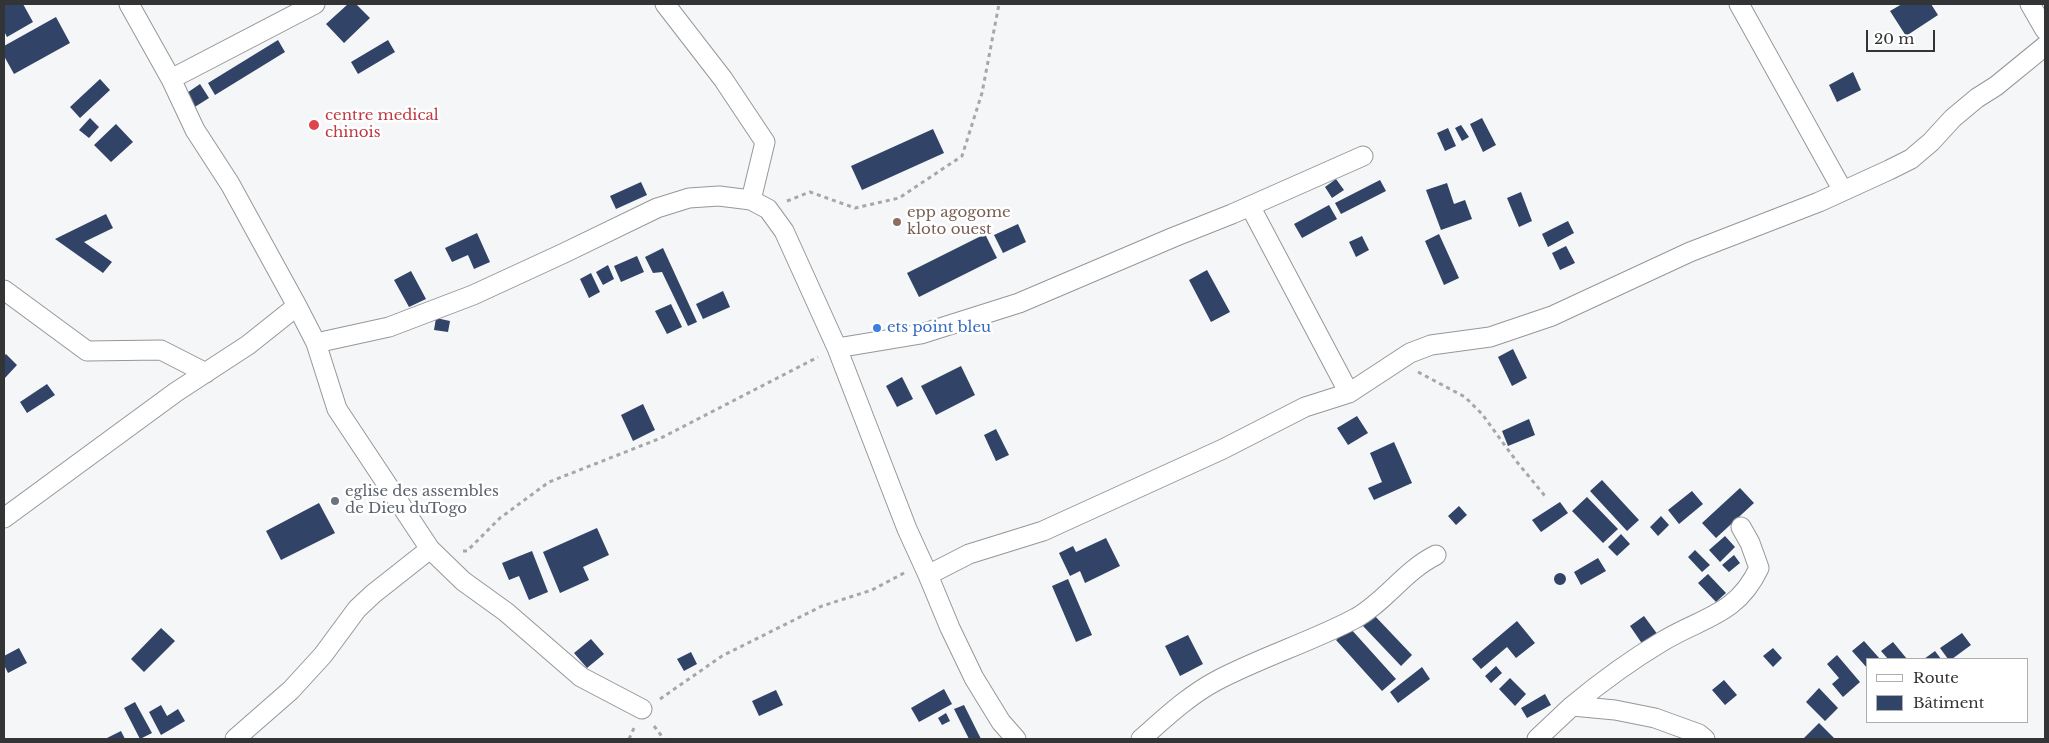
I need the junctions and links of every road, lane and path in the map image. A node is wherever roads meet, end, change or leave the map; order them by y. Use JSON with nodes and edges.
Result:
{"nodes":[{"id":1,"x":129,"y":4,"type":"edge"},
{"id":2,"x":315,"y":4,"type":"edge"},
{"id":3,"x":665,"y":4,"type":"edge"},
{"id":4,"x":999,"y":4,"type":"edge"},
{"id":5,"x":1739,"y":4,"type":"edge"},
{"id":6,"x":2030,"y":4,"type":"edge"},
{"id":7,"x":2045,"y":30,"type":"edge"},
{"id":8,"x":2045,"y":46,"type":"edge"},
{"id":9,"x":171,"y":79,"type":"junction"},
{"id":10,"x":1363,"y":156,"type":"dead end"},
{"id":11,"x":1843,"y":191,"type":"junction"},
{"id":12,"x":751,"y":200,"type":"junction"},
{"id":13,"x":1250,"y":206,"type":"junction"},
{"id":14,"x":768,"y":209,"type":"junction"},
{"id":15,"x":4,"y":290,"type":"edge"},
{"id":16,"x":297,"y":306,"type":"junction"},
{"id":17,"x":316,"y":343,"type":"junction"},
{"id":18,"x":836,"y":348,"type":"junction"},
{"id":19,"x":1398,"y":361,"type":"junction"},
{"id":20,"x":206,"y":373,"type":"junction"},
{"id":21,"x":1348,"y":393,"type":"junction"},
{"id":22,"x":1546,"y":496,"type":"dead end"},
{"id":23,"x":4,"y":518,"type":"edge"},
{"id":24,"x":1741,"y":527,"type":"dead end"},
{"id":25,"x":430,"y":549,"type":"junction"},
{"id":26,"x":1436,"y":555,"type":"dead end"},
{"id":27,"x":919,"y":558,"type":"junction"},
{"id":28,"x":928,"y":575,"type":"junction"},
{"id":29,"x":1572,"y":706,"type":"junction"},
{"id":30,"x":642,"y":709,"type":"joint"},
{"id":31,"x":235,"y":739,"type":"edge"},
{"id":32,"x":1016,"y":739,"type":"edge"},
{"id":33,"x":1141,"y":739,"type":"edge"},
{"id":34,"x":1537,"y":739,"type":"edge"},
{"id":35,"x":1705,"y":739,"type":"edge"}],
"edges":[{"from":1,"to":9,"type":"street"},
{"from":2,"to":9,"type":"street"},
{"from":3,"to":12,"type":"street"},
{"from":4,"to":14,"type":"path"},
{"from":5,"to":11,"type":"street"},
{"from":6,"to":7,"type":"street"},
{"from":8,"to":11,"type":"street"},
{"from":9,"to":16,"type":"street"},
{"from":10,"to":13,"type":"street"},
{"from":11,"to":19,"type":"street"},
{"from":12,"to":14,"type":"street"},
{"from":12,"to":17,"type":"street"},
{"from":13,"to":18,"type":"street"},
{"from":13,"to":21,"type":"street"},
{"from":14,"to":18,"type":"street"},
{"from":15,"to":20,"type":"street"},
{"from":16,"to":17,"type":"street"},
{"from":16,"to":20,"type":"street"},
{"from":17,"to":25,"type":"street"},
{"from":18,"to":25,"type":"path"},
{"from":18,"to":27,"type":"street"},
{"from":19,"to":21,"type":"street"},
{"from":19,"to":22,"type":"path"},
{"from":20,"to":23,"type":"street"},
{"from":21,"to":28,"type":"street"},
{"from":24,"to":29,"type":"street"},
{"from":25,"to":30,"type":"street"},
{"from":25,"to":31,"type":"street"},
{"from":26,"to":33,"type":"street"},
{"from":27,"to":28,"type":"street"},
{"from":27,"to":30,"type":"path"},
{"from":28,"to":32,"type":"street"},
{"from":29,"to":34,"type":"street"},
{"from":29,"to":35,"type":"street"}]}
